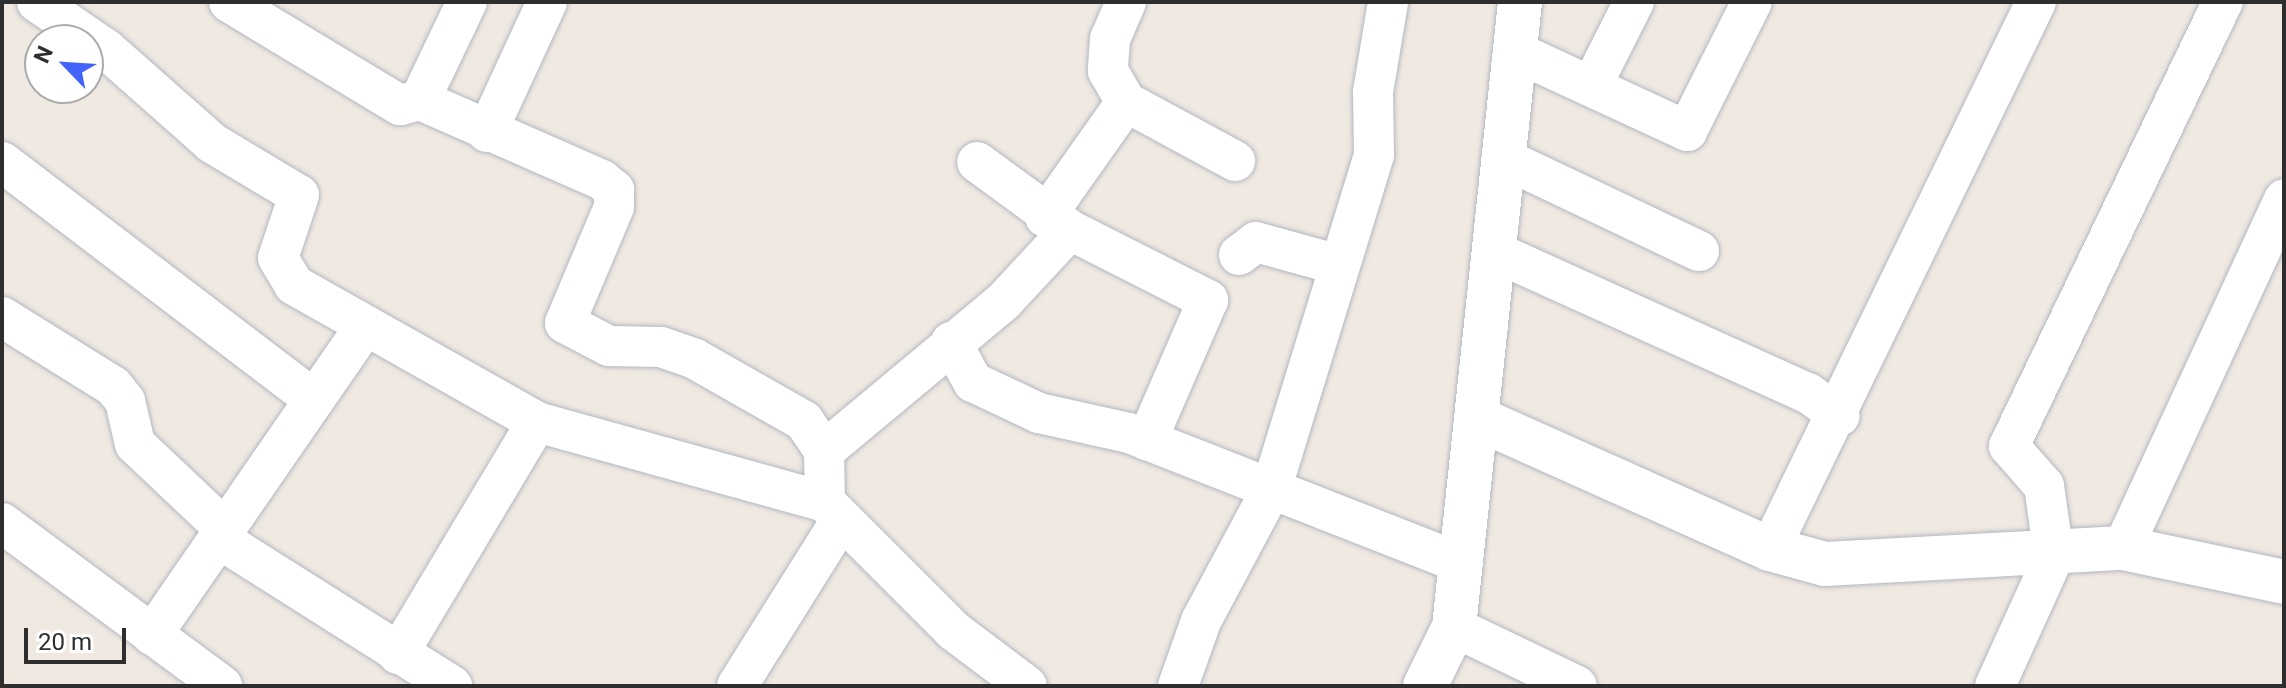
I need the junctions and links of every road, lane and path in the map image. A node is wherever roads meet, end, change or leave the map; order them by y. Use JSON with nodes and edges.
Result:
{"nodes":[{"id":1,"x":37,"y":2,"type":"edge"},
{"id":2,"x":229,"y":2,"type":"edge"},
{"id":3,"x":467,"y":2,"type":"edge"},
{"id":4,"x":547,"y":2,"type":"edge"},
{"id":5,"x":1126,"y":2,"type":"edge"},
{"id":6,"x":1388,"y":2,"type":"edge"},
{"id":7,"x":1520,"y":2,"type":"edge"},
{"id":8,"x":1634,"y":2,"type":"edge"},
{"id":9,"x":1752,"y":2,"type":"edge"},
{"id":10,"x":2036,"y":2,"type":"edge"},
{"id":11,"x":2223,"y":2,"type":"edge"},
{"id":12,"x":1514,"y":51,"type":"junction"},
{"id":13,"x":1593,"y":83,"type":"junction"},
{"id":14,"x":420,"y":100,"type":"junction"},
{"id":15,"x":1126,"y":102,"type":"junction"},
{"id":16,"x":487,"y":132,"type":"junction"},
{"id":17,"x":1503,"y":158,"type":"junction"},
{"id":18,"x":1235,"y":161,"type":"dead end"},
{"id":19,"x":2,"y":162,"type":"edge"},
{"id":20,"x":977,"y":162,"type":"dead end"},
{"id":21,"x":2284,"y":199,"type":"edge"},
{"id":22,"x":1058,"y":224,"type":"junction"},
{"id":23,"x":1699,"y":251,"type":"dead end"},
{"id":24,"x":1495,"y":252,"type":"junction"},
{"id":25,"x":1239,"y":255,"type":"dead end"},
{"id":26,"x":1339,"y":265,"type":"junction"},
{"id":27,"x":2,"y":317,"type":"edge"},
{"id":28,"x":363,"y":329,"type":"junction"},
{"id":29,"x":951,"y":342,"type":"junction"},
{"id":30,"x":313,"y":399,"type":"junction"},
{"id":31,"x":1840,"y":416,"type":"junction"},
{"id":32,"x":1479,"y":419,"type":"junction"},
{"id":33,"x":537,"y":422,"type":"junction"},
{"id":34,"x":1147,"y":440,"type":"junction"},
{"id":35,"x":824,"y":451,"type":"junction"},
{"id":36,"x":1271,"y":490,"type":"junction"},
{"id":37,"x":832,"y":512,"type":"junction"},
{"id":38,"x":2,"y":523,"type":"edge"},
{"id":39,"x":222,"y":534,"type":"junction"},
{"id":40,"x":2123,"y":548,"type":"junction"},
{"id":41,"x":1770,"y":549,"type":"junction"},
{"id":42,"x":2054,"y":556,"type":"junction"},
{"id":43,"x":1458,"y":562,"type":"junction"},
{"id":44,"x":2284,"y":582,"type":"edge"},
{"id":45,"x":1454,"y":627,"type":"junction"},
{"id":46,"x":152,"y":635,"type":"junction"},
{"id":47,"x":398,"y":654,"type":"junction"},
{"id":48,"x":222,"y":686,"type":"edge"},
{"id":49,"x":452,"y":686,"type":"edge"},
{"id":50,"x":737,"y":686,"type":"edge"},
{"id":51,"x":1027,"y":686,"type":"edge"},
{"id":52,"x":1178,"y":686,"type":"edge"},
{"id":53,"x":1425,"y":686,"type":"edge"},
{"id":54,"x":1577,"y":686,"type":"edge"},
{"id":55,"x":1995,"y":686,"type":"edge"}],
"edges":[{"from":1,"to":28,"type":"street"},
{"from":2,"to":14,"type":"street"},
{"from":3,"to":14,"type":"street"},
{"from":4,"to":16,"type":"street"},
{"from":5,"to":15,"type":"street"},
{"from":6,"to":26,"type":"street"},
{"from":7,"to":12,"type":"street"},
{"from":8,"to":13,"type":"street"},
{"from":9,"to":13,"type":"street"},
{"from":10,"to":31,"type":"street"},
{"from":11,"to":42,"type":"street"},
{"from":12,"to":13,"type":"street"},
{"from":12,"to":17,"type":"street"},
{"from":14,"to":16,"type":"street"},
{"from":15,"to":18,"type":"street"},
{"from":15,"to":22,"type":"street"},
{"from":16,"to":35,"type":"street"},
{"from":17,"to":23,"type":"street"},
{"from":17,"to":24,"type":"street"},
{"from":19,"to":30,"type":"street"},
{"from":20,"to":22,"type":"street"},
{"from":21,"to":40,"type":"street"},
{"from":22,"to":29,"type":"street"},
{"from":22,"to":34,"type":"street"},
{"from":24,"to":31,"type":"street"},
{"from":24,"to":32,"type":"street"},
{"from":25,"to":26,"type":"street"},
{"from":26,"to":36,"type":"street"},
{"from":27,"to":39,"type":"street"},
{"from":28,"to":30,"type":"street"},
{"from":28,"to":33,"type":"street"},
{"from":29,"to":34,"type":"street"},
{"from":29,"to":35,"type":"street"},
{"from":30,"to":39,"type":"street"},
{"from":31,"to":41,"type":"street"},
{"from":32,"to":41,"type":"street"},
{"from":32,"to":43,"type":"street"},
{"from":33,"to":37,"type":"street"},
{"from":33,"to":47,"type":"street"},
{"from":34,"to":36,"type":"street"},
{"from":35,"to":37,"type":"street"},
{"from":36,"to":43,"type":"street"},
{"from":36,"to":52,"type":"street"},
{"from":37,"to":50,"type":"street"},
{"from":37,"to":51,"type":"street"},
{"from":38,"to":46,"type":"street"},
{"from":39,"to":46,"type":"street"},
{"from":39,"to":47,"type":"street"},
{"from":40,"to":42,"type":"street"},
{"from":40,"to":44,"type":"street"},
{"from":41,"to":42,"type":"street"},
{"from":42,"to":55,"type":"street"},
{"from":43,"to":45,"type":"street"},
{"from":45,"to":53,"type":"street"},
{"from":45,"to":54,"type":"street"},
{"from":46,"to":48,"type":"street"},
{"from":47,"to":49,"type":"street"}]}
